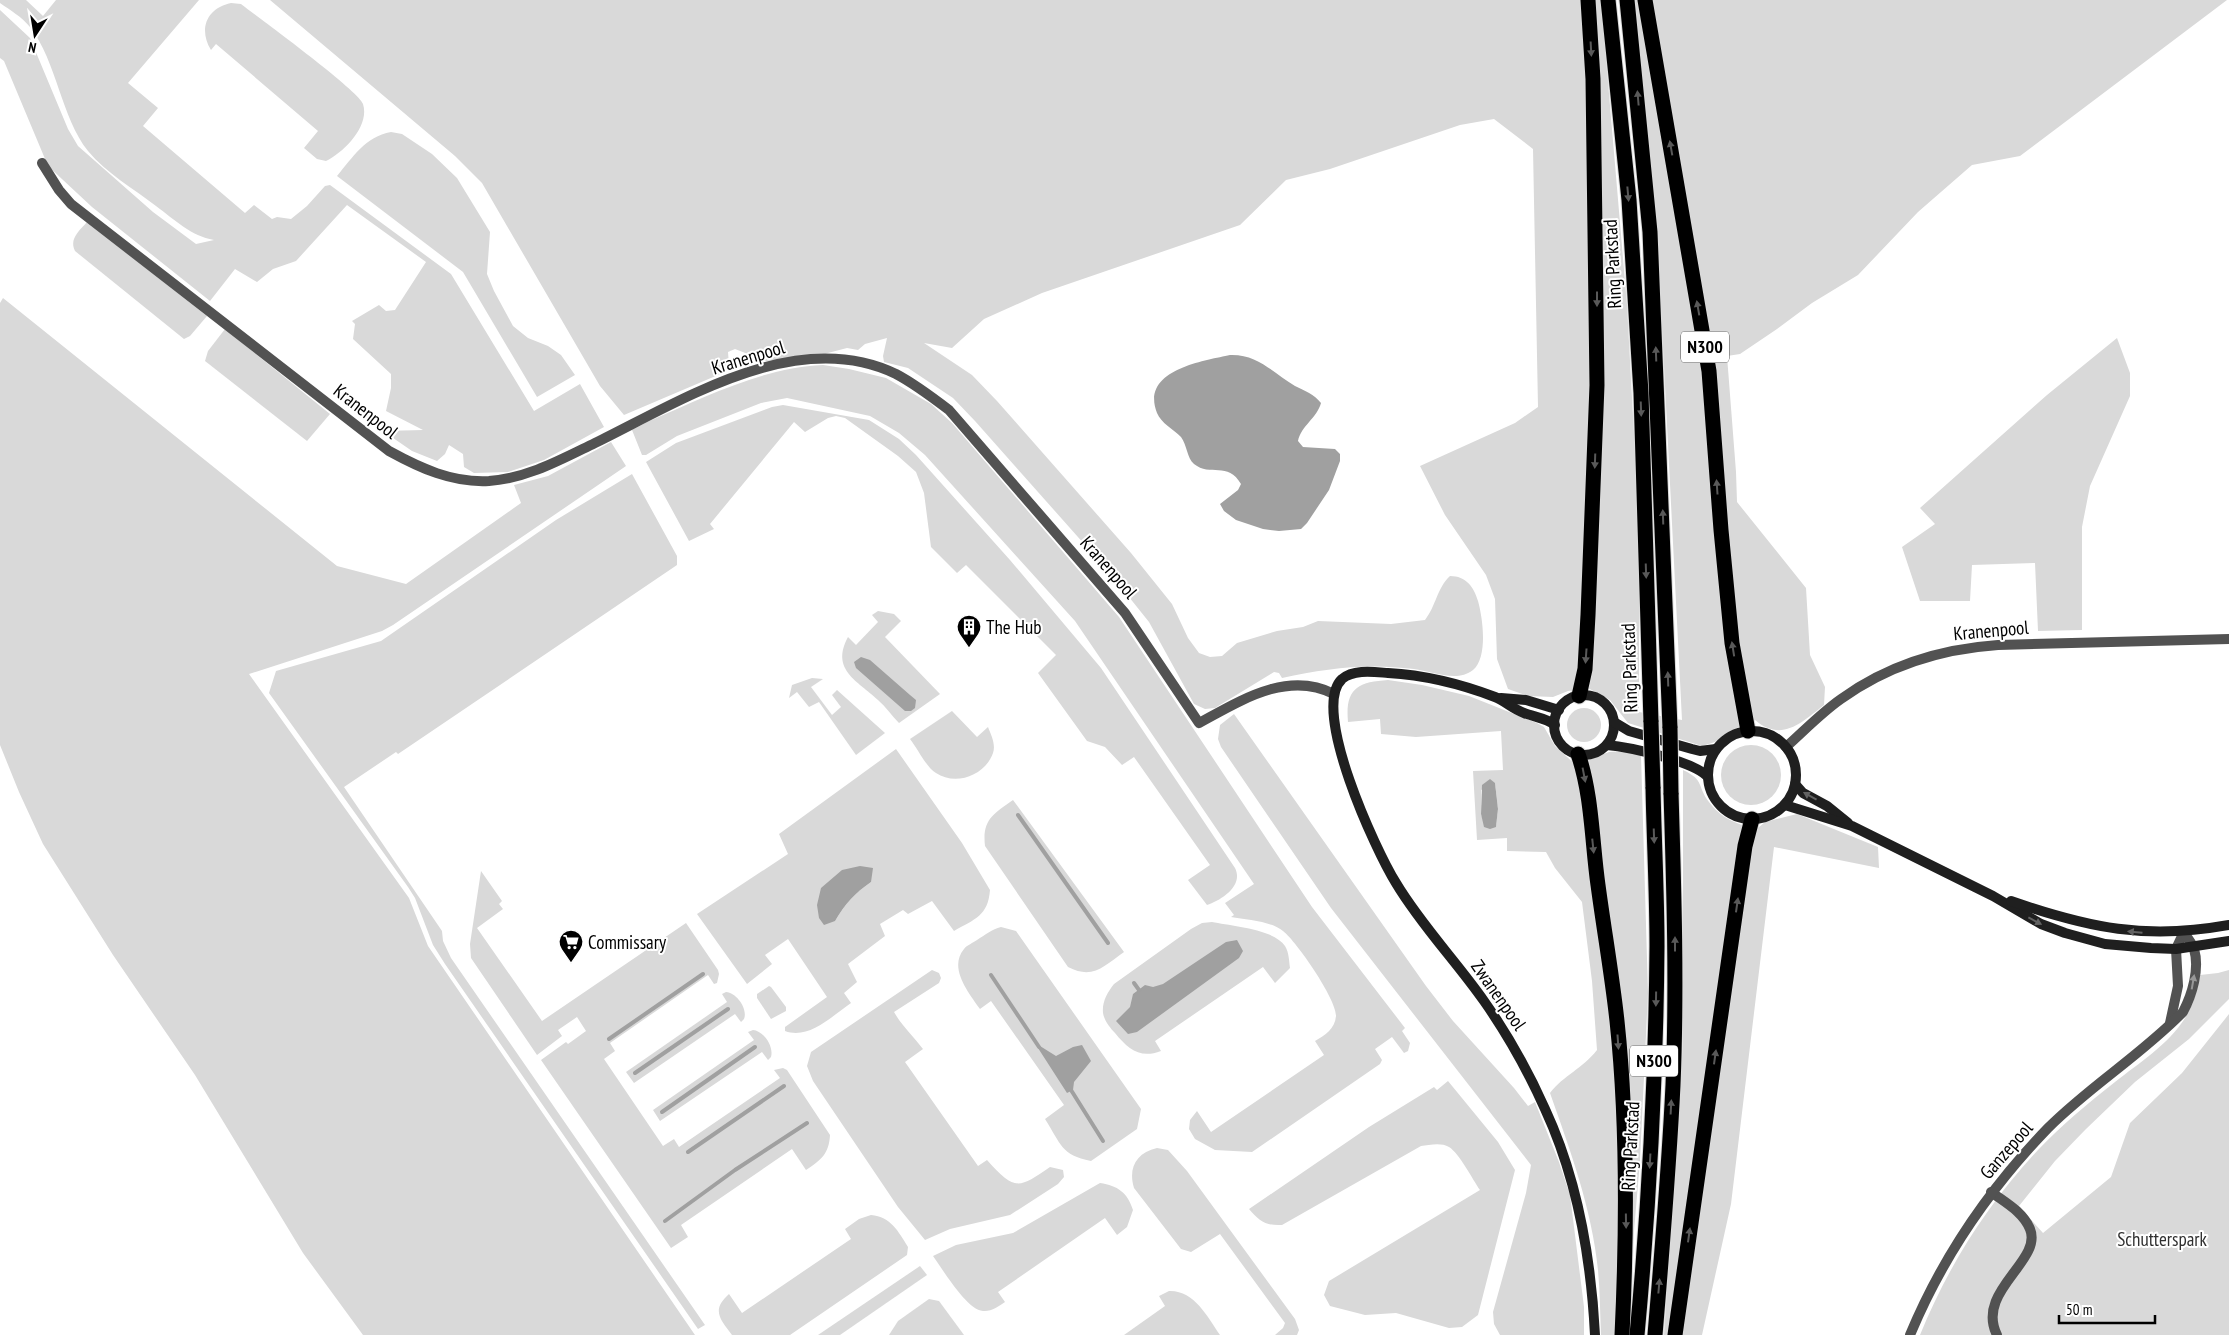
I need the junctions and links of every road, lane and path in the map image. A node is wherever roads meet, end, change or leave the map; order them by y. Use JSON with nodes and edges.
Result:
{"nodes":[{"id":1,"x":1588,"y":0,"type":"edge"},
{"id":2,"x":1608,"y":0,"type":"edge"},
{"id":3,"x":1627,"y":0,"type":"edge"},
{"id":4,"x":1645,"y":0,"type":"edge"},
{"id":5,"x":42,"y":163,"type":"dead end"},
{"id":6,"x":2229,"y":639,"type":"edge"},
{"id":7,"x":1334,"y":694,"type":"junction"},
{"id":8,"x":1578,"y":696,"type":"junction"},
{"id":9,"x":1498,"y":698,"type":"junction"},
{"id":10,"x":1559,"y":710,"type":"junction"},
{"id":11,"x":1614,"y":722,"type":"junction"},
{"id":12,"x":1555,"y":725,"type":"junction"},
{"id":13,"x":1748,"y":731,"type":"junction"},
{"id":14,"x":1607,"y":745,"type":"junction"},
{"id":15,"x":1786,"y":747,"type":"junction"},
{"id":16,"x":1716,"y":749,"type":"junction"},
{"id":17,"x":1578,"y":754,"type":"junction"},
{"id":18,"x":1707,"y":776,"type":"junction"},
{"id":19,"x":1794,"y":784,"type":"junction"},
{"id":20,"x":1785,"y":805,"type":"junction"},
{"id":21,"x":1752,"y":819,"type":"junction"},
{"id":22,"x":1852,"y":826,"type":"junction"},
{"id":23,"x":1993,"y":896,"type":"junction"},
{"id":24,"x":2229,"y":925,"type":"edge"},
{"id":25,"x":2184,"y":932,"type":"junction"},
{"id":26,"x":2229,"y":941,"type":"edge"},
{"id":27,"x":2193,"y":947,"type":"junction"},
{"id":28,"x":2176,"y":949,"type":"junction"},
{"id":29,"x":2170,"y":1023,"type":"junction"},
{"id":30,"x":1991,"y":1192,"type":"junction"},
{"id":31,"x":1595,"y":1335,"type":"edge"},
{"id":32,"x":1622,"y":1335,"type":"edge"},
{"id":33,"x":1637,"y":1335,"type":"edge"},
{"id":34,"x":1655,"y":1335,"type":"edge"},
{"id":35,"x":1675,"y":1335,"type":"edge"},
{"id":36,"x":1910,"y":1335,"type":"edge"},
{"id":37,"x":1997,"y":1335,"type":"edge"}],
"edges":[{"from":1,"to":8,"type":"highway","one_way":true},
{"from":2,"to":33,"type":"highway","name":"Ring Parkstad","number":"N300","one_way":true,"bridge":true},
{"from":34,"to":3,"type":"highway","name":"Ring Parkstad","number":"N300","one_way":true,"bridge":true},
{"from":13,"to":4,"type":"highway","number":"N300","one_way":true},
{"from":5,"to":7,"type":"street","name":"Kranenpool"},
{"from":6,"to":15,"type":"street","name":"Kranenpool"},
{"from":7,"to":9,"type":"main road"},
{"from":7,"to":31,"type":"main road","name":"Zwanenpool"},
{"from":8,"to":10,"type":"main road"},
{"from":8,"to":11,"type":"main road"},
{"from":9,"to":10,"type":"main road"},
{"from":9,"to":12,"type":"main road"},
{"from":10,"to":12,"type":"main road"},
{"from":11,"to":14,"type":"main road"},
{"from":11,"to":16,"type":"main road"},
{"from":12,"to":17,"type":"main road"},
{"from":13,"to":15,"type":"main road"},
{"from":13,"to":16,"type":"main road"},
{"from":14,"to":17,"type":"main road"},
{"from":14,"to":18,"type":"main road"},
{"from":15,"to":19,"type":"main road"},
{"from":16,"to":18,"type":"main road"},
{"from":17,"to":32,"type":"highway","number":"N300","one_way":true},
{"from":18,"to":21,"type":"main road"},
{"from":19,"to":20,"type":"main road"},
{"from":22,"to":19,"type":"main road","one_way":true},
{"from":20,"to":21,"type":"main road"},
{"from":20,"to":22,"type":"main road"},
{"from":35,"to":21,"type":"highway","one_way":true},
{"from":22,"to":23,"type":"main road"},
{"from":25,"to":23,"type":"main road","one_way":true},
{"from":23,"to":28,"type":"main road","one_way":true},
{"from":24,"to":25,"type":"main road"},
{"from":25,"to":27,"type":"street","name":"Ganzepool"},
{"from":25,"to":28,"type":"street"},
{"from":26,"to":27,"type":"main road"},
{"from":27,"to":28,"type":"main road"},
{"from":29,"to":27,"type":"street","name":"Ganzepool","one_way":true},
{"from":28,"to":29,"type":"street"},
{"from":29,"to":30,"type":"street","name":"Ganzepool"},
{"from":30,"to":36,"type":"street","name":"Ganzepool"},
{"from":30,"to":37,"type":"street"}]}
